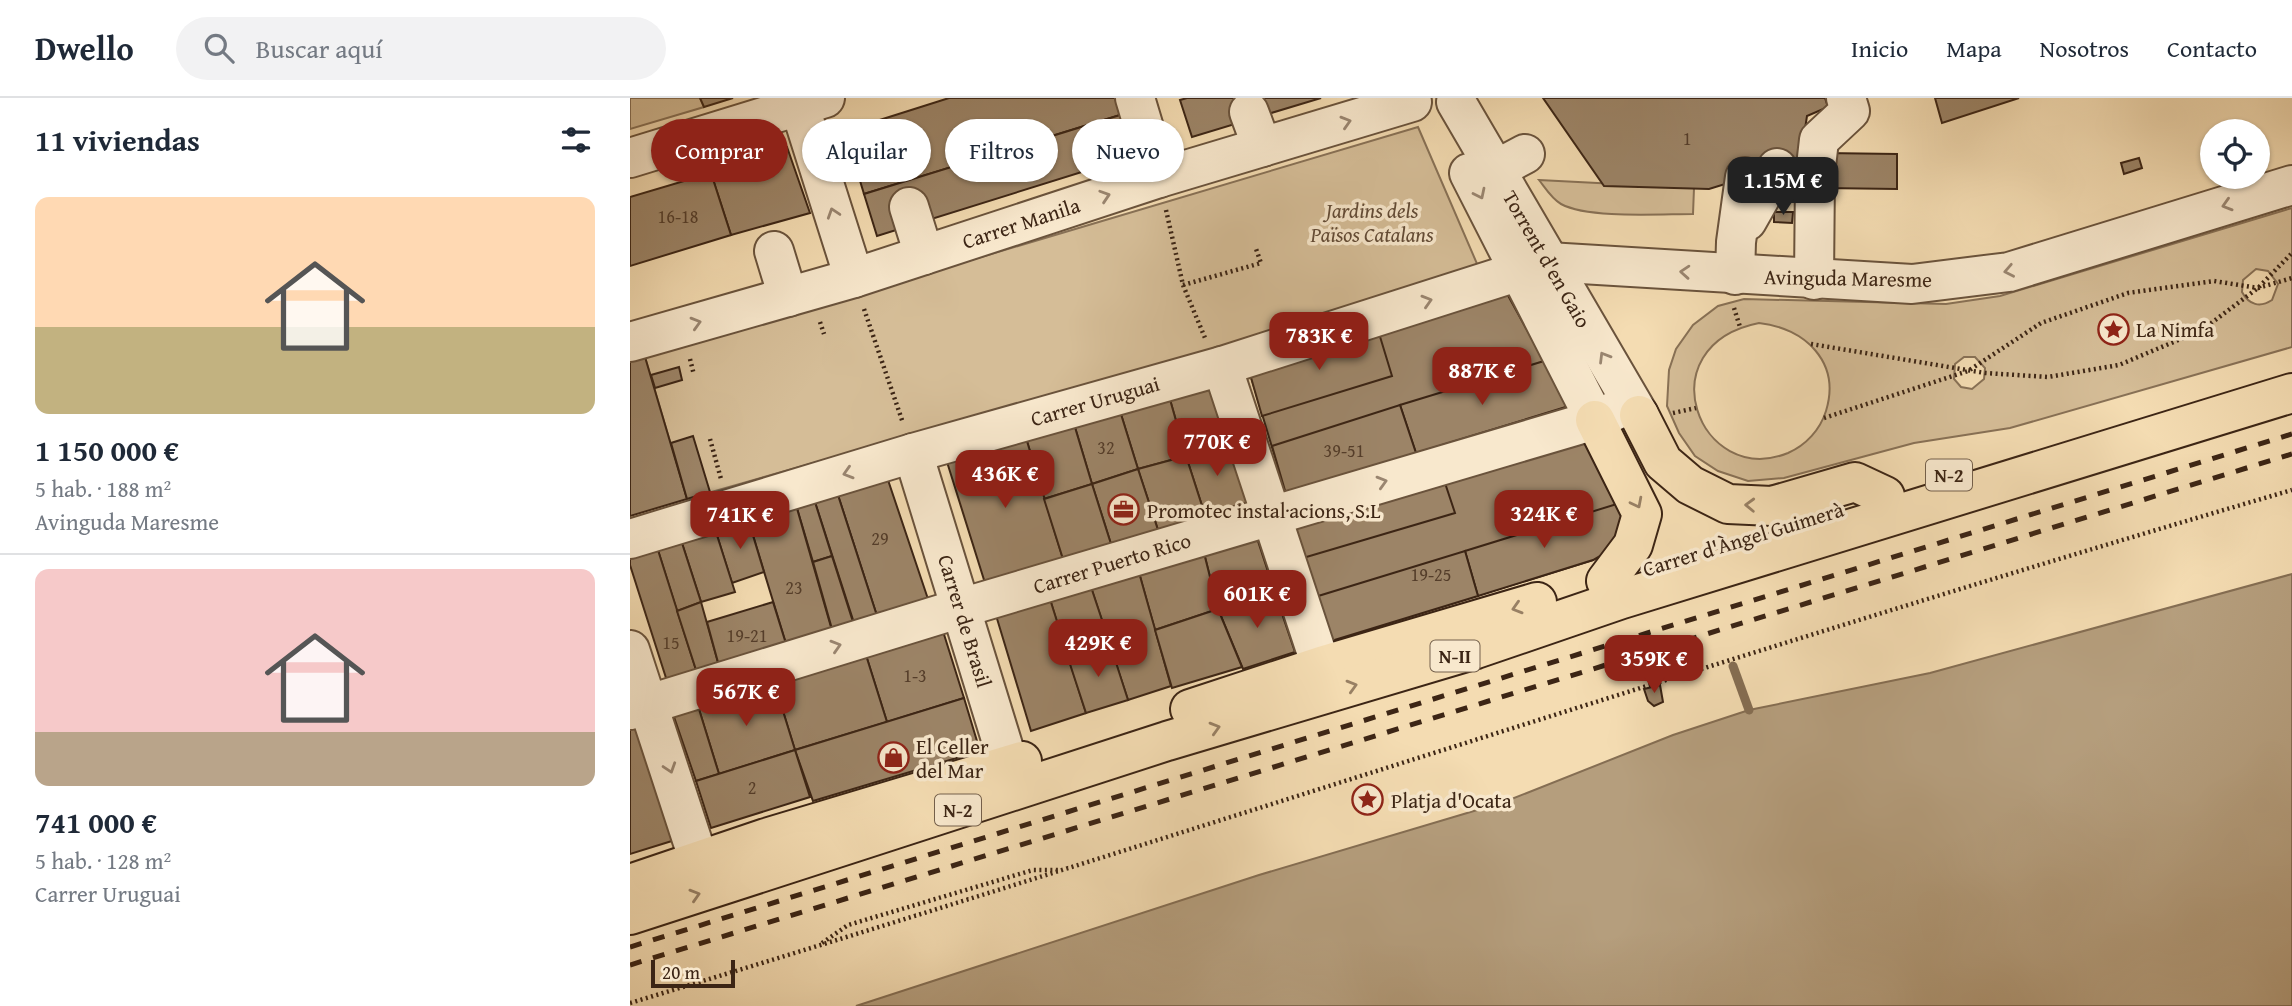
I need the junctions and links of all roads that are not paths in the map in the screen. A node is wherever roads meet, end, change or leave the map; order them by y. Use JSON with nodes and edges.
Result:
{"nodes":[{"id":1,"x":1135,"y":98,"type":"edge"},
{"id":2,"x":1846,"y":98,"type":"edge"},
{"id":3,"x":807,"y":101,"type":"edge"},
{"id":4,"x":1435,"y":102,"type":"edge"},
{"id":5,"x":1250,"y":112,"type":"dead end"},
{"id":6,"x":1141,"y":119,"type":"edge"},
{"id":7,"x":1262,"y":147,"type":"junction"},
{"id":8,"x":630,"y":158,"type":"edge"},
{"id":9,"x":1184,"y":170,"type":"edge"},
{"id":10,"x":1761,"y":173,"type":"dead end"},
{"id":11,"x":1147,"y":182,"type":"edge"},
{"id":12,"x":2292,"y":186,"type":"edge"},
{"id":13,"x":909,"y":207,"type":"dead end"},
{"id":14,"x":774,"y":251,"type":"dead end"},
{"id":15,"x":925,"y":255,"type":"junction"},
{"id":16,"x":1735,"y":258,"type":"junction"},
{"id":17,"x":1533,"y":267,"type":"junction"},
{"id":18,"x":854,"y":278,"type":"junction"},
{"id":19,"x":1814,"y":280,"type":"junction"},
{"id":20,"x":788,"y":297,"type":"junction"},
{"id":21,"x":630,"y":342,"type":"edge"},
{"id":22,"x":1222,"y":366,"type":"junction"},
{"id":23,"x":2292,"y":368,"type":"edge"},
{"id":24,"x":2292,"y":393,"type":"edge"},
{"id":25,"x":1635,"y":409,"type":"junction"},
{"id":26,"x":1595,"y":420,"type":"junction"},
{"id":27,"x":913,"y":453,"type":"junction"},
{"id":28,"x":1885,"y":496,"type":"junction"},
{"id":29,"x":1270,"y":516,"type":"junction"},
{"id":30,"x":630,"y":539,"type":"edge"},
{"id":31,"x":1606,"y":581,"type":"junction"},
{"id":32,"x":961,"y":608,"type":"junction"},
{"id":33,"x":630,"y":650,"type":"edge"},
{"id":34,"x":1321,"y":666,"type":"junction"},
{"id":35,"x":639,"y":707,"type":"edge"},
{"id":36,"x":1287,"y":708,"type":"joint"},
{"id":37,"x":1004,"y":749,"type":"dead end"},
{"id":38,"x":1023,"y":788,"type":"junction"},
{"id":39,"x":699,"y":862,"type":"junction"},
{"id":40,"x":630,"y":884,"type":"edge"},
{"id":41,"x":630,"y":915,"type":"edge"}],
"edges":[{"from":1,"to":6,"type":"street"},
{"from":2,"to":19,"type":"street"},
{"from":3,"to":8,"type":"street"},
{"from":18,"to":3,"type":"street","one_way":true},
{"from":7,"to":4,"type":"street","name":"Carrer Manila","one_way":true},
{"from":4,"to":17,"type":"street","name":"Torrent d'en Gaio","one_way":true},
{"from":4,"to":17,"type":"street","name":"Torrent d'en Gaio"},
{"from":5,"to":7,"type":"street"},
{"from":7,"to":9,"type":"street","name":"Carrer Manila"},
{"from":10,"to":16,"type":"street"},
{"from":15,"to":11,"type":"street","name":"Carrer Manila","one_way":true},
{"from":12,"to":19,"type":"street","name":"Avinguda Maresme","one_way":true},
{"from":13,"to":15,"type":"street"},
{"from":14,"to":20,"type":"street"},
{"from":15,"to":18,"type":"street","name":"Carrer Manila"},
{"from":16,"to":17,"type":"street","name":"Avinguda Maresme","one_way":true},
{"from":16,"to":19,"type":"street","name":"Avinguda Maresme"},
{"from":22,"to":17,"type":"street","name":"Carrer Uruguai","one_way":true},
{"from":25,"to":17,"type":"street","name":"Torrent d'en Gaio","one_way":true},
{"from":17,"to":26,"type":"street","name":"Torrent d'en Gaio"},
{"from":18,"to":20,"type":"street","name":"Carrer Manila"},
{"from":21,"to":20,"type":"street","name":"Carrer Manila","one_way":true},
{"from":22,"to":27,"type":"street","name":"Carrer Uruguai"},
{"from":22,"to":29,"type":"street"},
{"from":23,"to":28,"type":"main road","name":"Carrer d'Àngel Guimerà","number":"N-2"},
{"from":36,"to":24,"type":"main road","name":"Carrer d'Àngel Guimerà","number":"N-II","one_way":true},
{"from":25,"to":26,"type":"street","name":"Carrer Puerto Rico"},
{"from":28,"to":25,"type":"main road","one_way":true},
{"from":29,"to":26,"type":"street","name":"Carrer Puerto Rico","one_way":true},
{"from":26,"to":31,"type":"main road","one_way":true},
{"from":27,"to":30,"type":"street","name":"Carrer Uruguai","one_way":true},
{"from":27,"to":32,"type":"street","name":"Carrer de Brasil"},
{"from":28,"to":31,"type":"main road","name":"Carrer d'Àngel Guimerà","number":"N-2"},
{"from":29,"to":32,"type":"street","name":"Carrer Puerto Rico"},
{"from":29,"to":34,"type":"street"},
{"from":31,"to":34,"type":"main road","name":"Carrer d'Àngel Guimerà","number":"N-2","one_way":true},
{"from":35,"to":32,"type":"street","name":"Carrer Puerto Rico","one_way":true},
{"from":32,"to":37,"type":"street","name":"Carrer de Brasil"},
{"from":33,"to":35,"type":"street"},
{"from":34,"to":39,"type":"main road","name":"Carrer d'Àngel Guimerà","number":"N-2"},
{"from":35,"to":39,"type":"street","one_way":true},
{"from":38,"to":36,"type":"main road","number":"N-2","one_way":true},
{"from":38,"to":39,"type":"main road"},
{"from":41,"to":38,"type":"main road","number":"N-2","one_way":true},
{"from":39,"to":40,"type":"main road","number":"N-2"}]}
